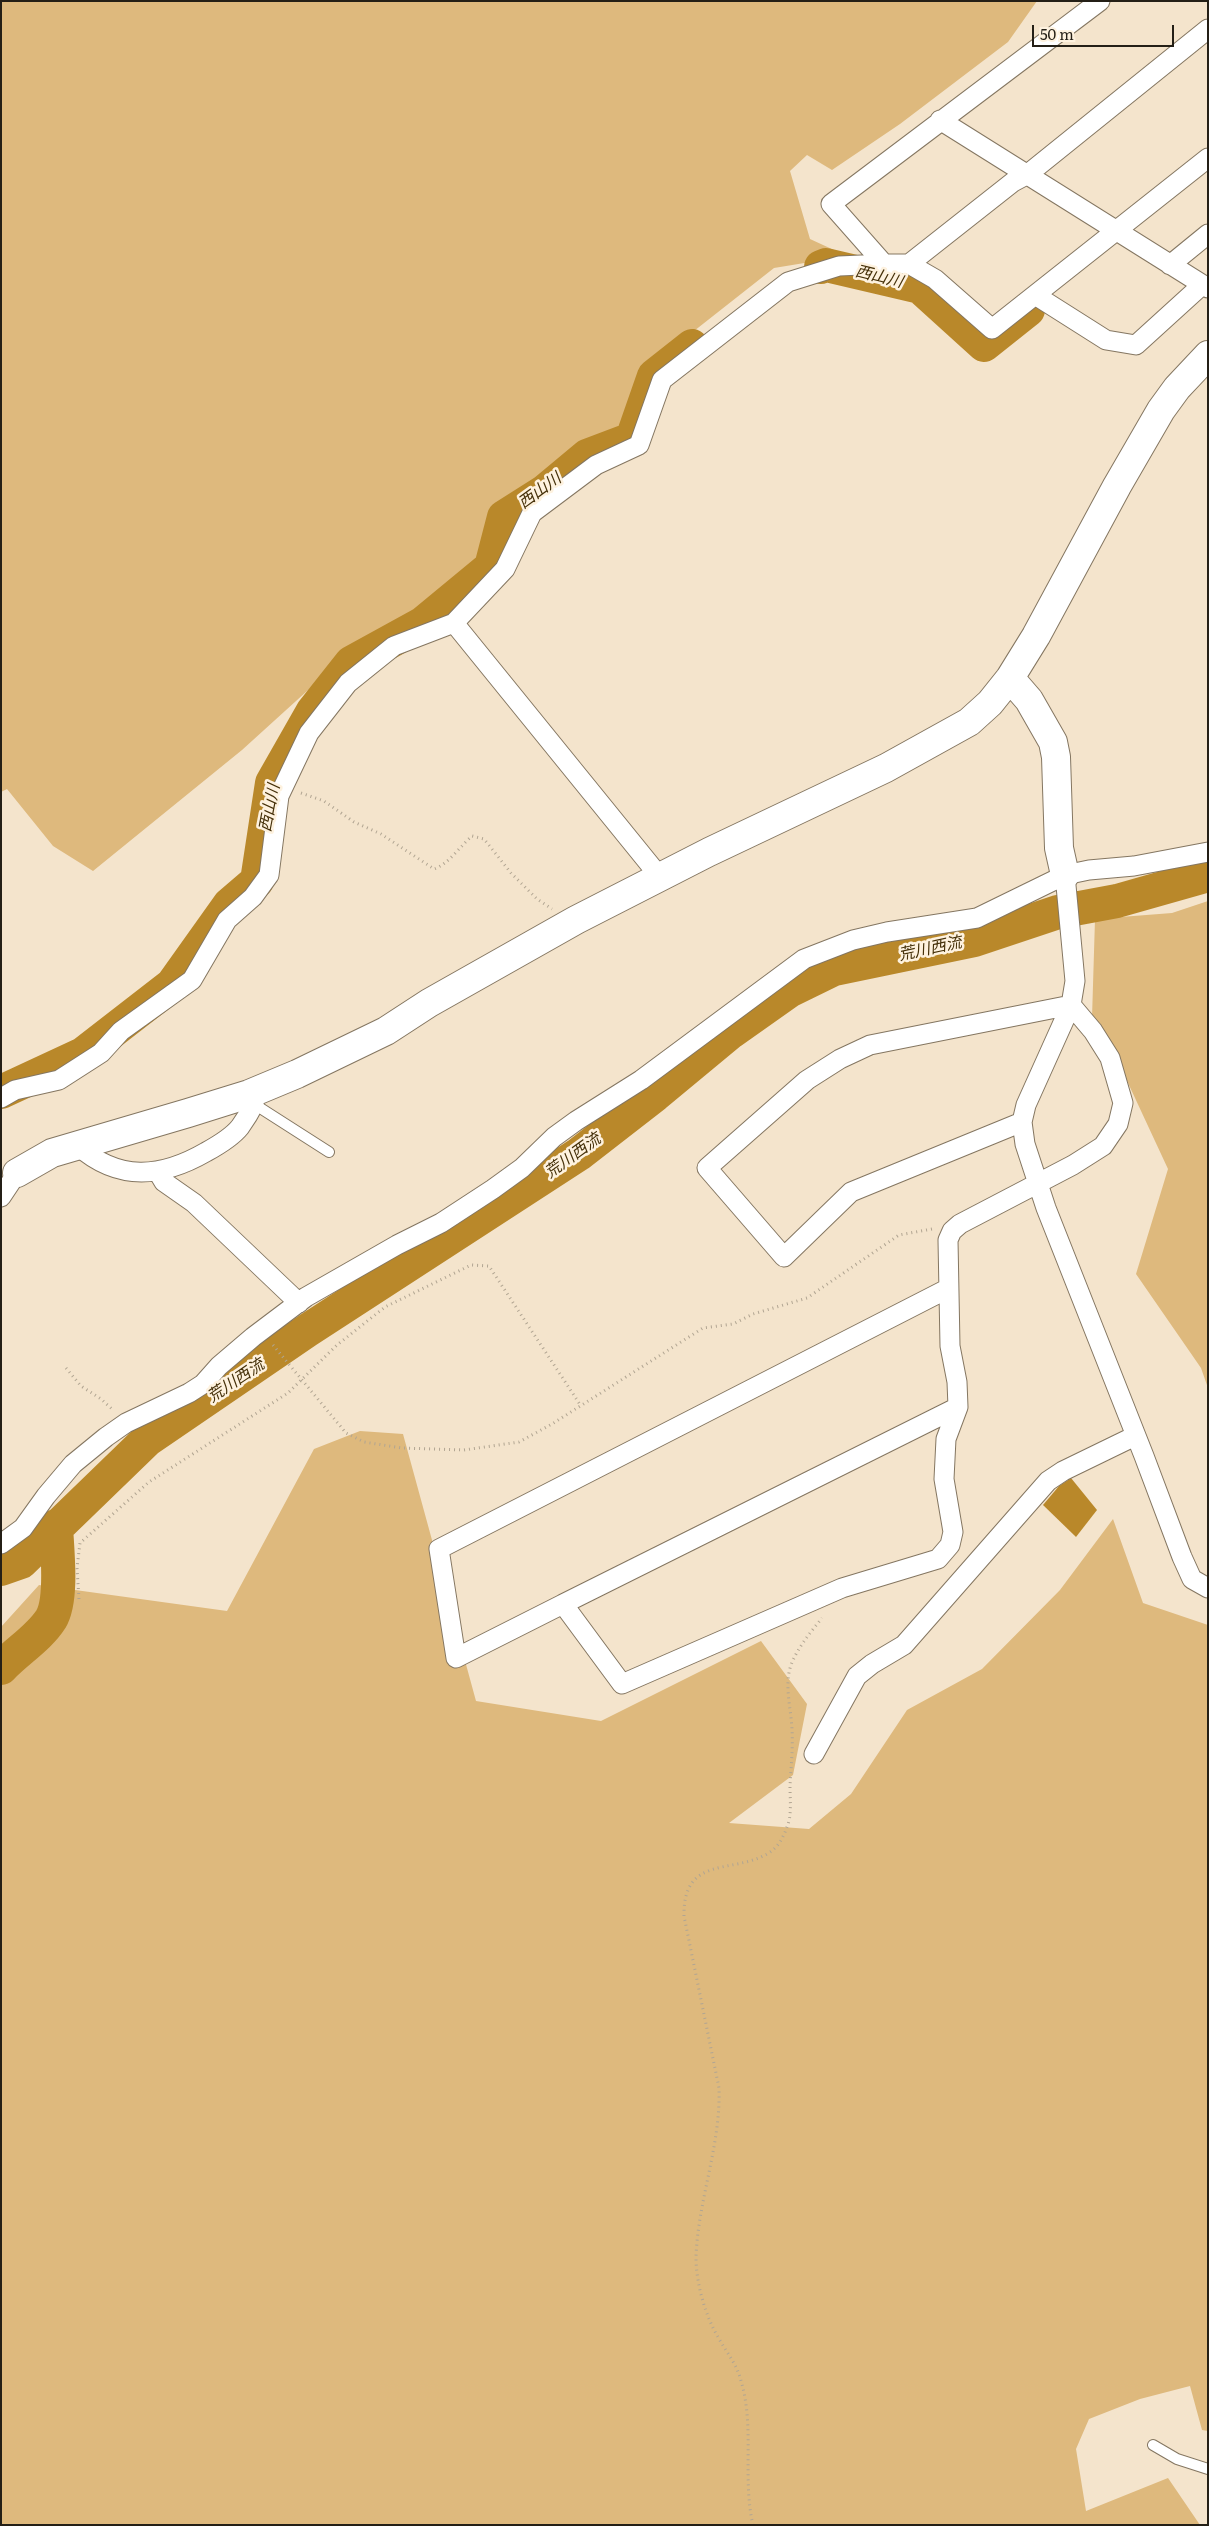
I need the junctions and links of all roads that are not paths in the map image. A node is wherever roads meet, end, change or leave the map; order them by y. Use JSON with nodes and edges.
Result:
{"nodes":[{"id":1,"x":1100,"y":1,"type":"edge"},
{"id":2,"x":1208,"y":29,"type":"edge"},
{"id":3,"x":940,"y":120,"type":"junction"},
{"id":4,"x":1208,"y":158,"type":"edge"},
{"id":5,"x":1028,"y":174,"type":"junction"},
{"id":6,"x":1116,"y":231,"type":"junction"},
{"id":7,"x":1208,"y":234,"type":"edge"},
{"id":8,"x":884,"y":264,"type":"junction"},
{"id":9,"x":909,"y":264,"type":"junction"},
{"id":10,"x":1170,"y":265,"type":"junction"},
{"id":11,"x":1205,"y":286,"type":"edge"},
{"id":12,"x":1035,"y":295,"type":"junction"},
{"id":13,"x":1208,"y":355,"type":"edge"},
{"id":14,"x":454,"y":624,"type":"junction"},
{"id":15,"x":1010,"y":678,"type":"junction"},
{"id":16,"x":1208,"y":852,"type":"edge"},
{"id":17,"x":660,"y":877,"type":"junction"},
{"id":18,"x":1066,"y":879,"type":"junction"},
{"id":19,"x":1071,"y":1006,"type":"junction"},
{"id":20,"x":1,"y":1098,"type":"edge"},
{"id":21,"x":251,"y":1099,"type":"junction"},
{"id":22,"x":1022,"y":1122,"type":"junction"},
{"id":23,"x":77,"y":1145,"type":"junction"},
{"id":24,"x":329,"y":1152,"type":"dead end"},
{"id":25,"x":158,"y":1172,"type":"junction"},
{"id":26,"x":1036,"y":1183,"type":"junction"},
{"id":27,"x":7,"y":1185,"type":"edge"},
{"id":28,"x":947,"y":1289,"type":"junction"},
{"id":29,"x":299,"y":1302,"type":"junction"},
{"id":30,"x":958,"y":1407,"type":"junction"},
{"id":31,"x":1135,"y":1436,"type":"junction"},
{"id":32,"x":1,"y":1544,"type":"edge"},
{"id":33,"x":1208,"y":1588,"type":"edge"},
{"id":34,"x":562,"y":1604,"type":"junction"},
{"id":35,"x":814,"y":1754,"type":"dead end"},
{"id":36,"x":1153,"y":2445,"type":"dead end"},
{"id":37,"x":1208,"y":2469,"type":"edge"}],
"edges":[{"from":1,"to":3,"type":"street"},
{"from":2,"to":5,"type":"street"},
{"from":3,"to":5,"type":"street"},
{"from":3,"to":8,"type":"street"},
{"from":4,"to":6,"type":"street"},
{"from":5,"to":6,"type":"street"},
{"from":5,"to":9,"type":"street"},
{"from":6,"to":10,"type":"street"},
{"from":6,"to":12,"type":"street"},
{"from":7,"to":10,"type":"street"},
{"from":8,"to":9,"type":"street"},
{"from":8,"to":14,"type":"street"},
{"from":9,"to":12,"type":"street"},
{"from":10,"to":11,"type":"street"},
{"from":11,"to":12,"type":"street"},
{"from":13,"to":15,"type":"street"},
{"from":14,"to":17,"type":"street"},
{"from":14,"to":20,"type":"street"},
{"from":15,"to":17,"type":"street"},
{"from":15,"to":18,"type":"street"},
{"from":16,"to":18,"type":"street"},
{"from":17,"to":21,"type":"street"},
{"from":18,"to":19,"type":"street"},
{"from":18,"to":29,"type":"street"},
{"from":19,"to":22,"type":"street"},
{"from":19,"to":22,"type":"street"},
{"from":19,"to":26,"type":"street"},
{"from":21,"to":23,"type":"street"},
{"from":21,"to":24,"type":"lane"},
{"from":21,"to":25,"type":"street"},
{"from":22,"to":26,"type":"street"},
{"from":23,"to":25,"type":"street"},
{"from":23,"to":27,"type":"street"},
{"from":25,"to":29,"type":"street"},
{"from":26,"to":28,"type":"street"},
{"from":26,"to":31,"type":"street"},
{"from":28,"to":30,"type":"street"},
{"from":28,"to":34,"type":"street"},
{"from":29,"to":32,"type":"street"},
{"from":30,"to":34,"type":"street"},
{"from":30,"to":34,"type":"street"},
{"from":31,"to":33,"type":"street"},
{"from":31,"to":35,"type":"street"},
{"from":36,"to":37,"type":"lane"}]}
